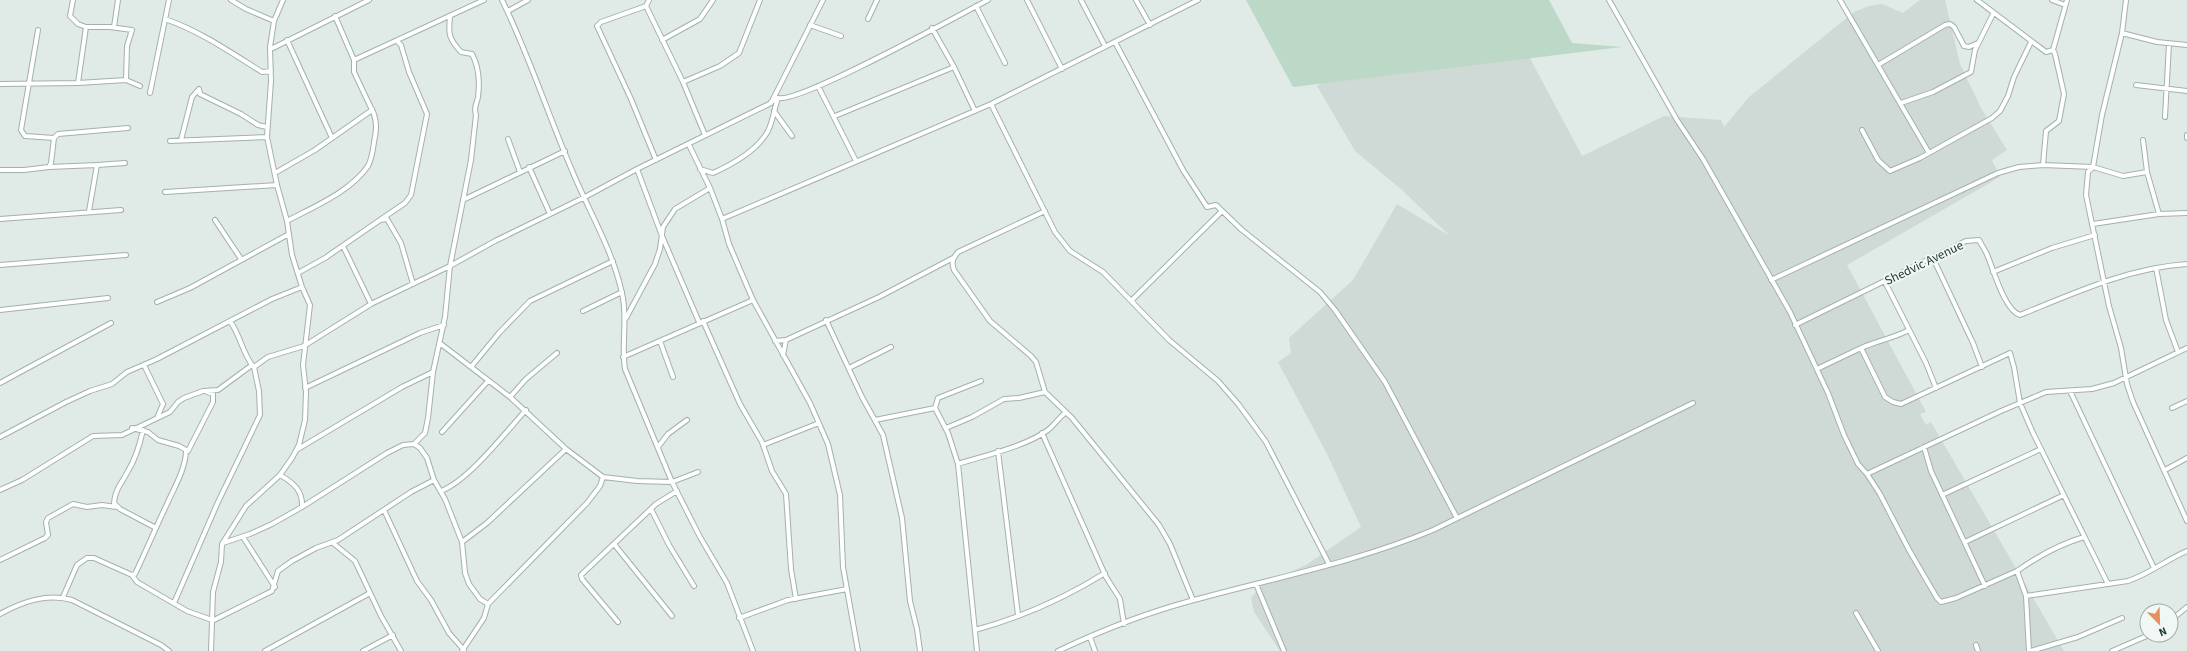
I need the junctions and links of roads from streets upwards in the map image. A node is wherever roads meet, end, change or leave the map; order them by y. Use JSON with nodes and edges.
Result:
{"nodes":[{"id":1,"x":73,"y":0,"type":"edge"},
{"id":2,"x":118,"y":0,"type":"edge"},
{"id":3,"x":169,"y":0,"type":"edge"},
{"id":4,"x":231,"y":0,"type":"edge"},
{"id":5,"x":283,"y":0,"type":"edge"},
{"id":6,"x":369,"y":0,"type":"edge"},
{"id":7,"x":484,"y":0,"type":"edge"},
{"id":8,"x":502,"y":0,"type":"edge"},
{"id":9,"x":527,"y":0,"type":"edge"},
{"id":10,"x":649,"y":0,"type":"edge"},
{"id":11,"x":713,"y":0,"type":"edge"},
{"id":12,"x":760,"y":0,"type":"edge"},
{"id":13,"x":823,"y":0,"type":"edge"},
{"id":14,"x":878,"y":0,"type":"edge"},
{"id":15,"x":988,"y":0,"type":"edge"},
{"id":16,"x":1027,"y":0,"type":"edge"},
{"id":17,"x":1081,"y":0,"type":"edge"},
{"id":18,"x":1136,"y":0,"type":"edge"},
{"id":19,"x":1198,"y":0,"type":"edge"},
{"id":20,"x":1609,"y":0,"type":"edge"},
{"id":21,"x":1840,"y":0,"type":"edge"},
{"id":22,"x":1977,"y":0,"type":"edge"},
{"id":23,"x":2052,"y":0,"type":"edge"},
{"id":24,"x":2067,"y":0,"type":"edge"},
{"id":25,"x":2126,"y":0,"type":"edge"},
{"id":26,"x":2065,"y":5,"type":"junction"},
{"id":27,"x":646,"y":6,"type":"junction"},
{"id":28,"x":976,"y":6,"type":"junction"},
{"id":29,"x":508,"y":11,"type":"junction"},
{"id":30,"x":1993,"y":14,"type":"junction"},
{"id":31,"x":335,"y":16,"type":"junction"},
{"id":32,"x":450,"y":17,"type":"junction"},
{"id":33,"x":165,"y":18,"type":"junction"},
{"id":34,"x":868,"y":19,"type":"dead end"},
{"id":35,"x":274,"y":21,"type":"junction"},
{"id":36,"x":810,"y":25,"type":"junction"},
{"id":37,"x":1150,"y":25,"type":"junction"},
{"id":38,"x":86,"y":27,"type":"junction"},
{"id":39,"x":114,"y":27,"type":"junction"},
{"id":40,"x":932,"y":28,"type":"junction"},
{"id":41,"x":38,"y":30,"type":"dead end"},
{"id":42,"x":2122,"y":33,"type":"junction"},
{"id":43,"x":841,"y":36,"type":"dead end"},
{"id":44,"x":287,"y":40,"type":"junction"},
{"id":45,"x":662,"y":40,"type":"junction"},
{"id":46,"x":397,"y":41,"type":"junction"},
{"id":47,"x":1115,"y":42,"type":"junction"},
{"id":48,"x":2032,"y":42,"type":"junction"},
{"id":49,"x":1978,"y":44,"type":"junction"},
{"id":50,"x":2169,"y":44,"type":"junction"},
{"id":51,"x":2187,"y":45,"type":"edge"},
{"id":52,"x":1105,"y":46,"type":"junction"},
{"id":53,"x":270,"y":47,"type":"junction"},
{"id":54,"x":2053,"y":50,"type":"junction"},
{"id":55,"x":354,"y":60,"type":"junction"},
{"id":56,"x":1005,"y":63,"type":"dead end"},
{"id":57,"x":1878,"y":65,"type":"junction"},
{"id":58,"x":954,"y":67,"type":"junction"},
{"id":59,"x":1062,"y":69,"type":"junction"},
{"id":60,"x":271,"y":71,"type":"junction"},
{"id":61,"x":126,"y":80,"type":"junction"},
{"id":62,"x":683,"y":82,"type":"junction"},
{"id":63,"x":78,"y":83,"type":"junction"},
{"id":64,"x":0,"y":84,"type":"edge"},
{"id":65,"x":29,"y":84,"type":"junction"},
{"id":66,"x":2136,"y":85,"type":"dead end"},
{"id":67,"x":140,"y":86,"type":"dead end"},
{"id":68,"x":818,"y":86,"type":"junction"},
{"id":69,"x":2166,"y":89,"type":"junction"},
{"id":70,"x":2187,"y":91,"type":"edge"},
{"id":71,"x":150,"y":92,"type":"dead end"},
{"id":72,"x":778,"y":98,"type":"junction"},
{"id":73,"x":770,"y":103,"type":"junction"},
{"id":74,"x":1901,"y":103,"type":"junction"},
{"id":75,"x":991,"y":104,"type":"junction"},
{"id":76,"x":370,"y":106,"type":"junction"},
{"id":77,"x":773,"y":111,"type":"junction"},
{"id":78,"x":975,"y":111,"type":"junction"},
{"id":79,"x":835,"y":116,"type":"junction"},
{"id":80,"x":2165,"y":117,"type":"dead end"},
{"id":81,"x":267,"y":127,"type":"junction"},
{"id":82,"x":128,"y":128,"type":"dead end"},
{"id":83,"x":1862,"y":130,"type":"dead end"},
{"id":84,"x":705,"y":135,"type":"junction"},
{"id":85,"x":792,"y":136,"type":"dead end"},
{"id":86,"x":267,"y":137,"type":"junction"},
{"id":87,"x":54,"y":138,"type":"junction"},
{"id":88,"x":332,"y":138,"type":"junction"},
{"id":89,"x":508,"y":139,"type":"dead end"},
{"id":90,"x":181,"y":140,"type":"junction"},
{"id":91,"x":2143,"y":140,"type":"dead end"},
{"id":92,"x":170,"y":141,"type":"dead end"},
{"id":93,"x":689,"y":145,"type":"junction"},
{"id":94,"x":565,"y":151,"type":"junction"},
{"id":95,"x":1929,"y":153,"type":"junction"},
{"id":96,"x":656,"y":160,"type":"junction"},
{"id":97,"x":856,"y":161,"type":"junction"},
{"id":98,"x":125,"y":163,"type":"dead end"},
{"id":99,"x":98,"y":165,"type":"junction"},
{"id":100,"x":2043,"y":166,"type":"junction"},
{"id":101,"x":49,"y":167,"type":"junction"},
{"id":102,"x":529,"y":167,"type":"junction"},
{"id":103,"x":2093,"y":167,"type":"junction"},
{"id":104,"x":637,"y":169,"type":"junction"},
{"id":105,"x":700,"y":169,"type":"junction"},
{"id":106,"x":0,"y":170,"type":"edge"},
{"id":107,"x":520,"y":172,"type":"junction"},
{"id":108,"x":2147,"y":172,"type":"junction"},
{"id":109,"x":275,"y":174,"type":"junction"},
{"id":110,"x":277,"y":185,"type":"junction"},
{"id":111,"x":710,"y":188,"type":"junction"},
{"id":112,"x":165,"y":192,"type":"dead end"},
{"id":113,"x":585,"y":197,"type":"junction"},
{"id":114,"x":464,"y":200,"type":"junction"},
{"id":115,"x":121,"y":210,"type":"dead end"},
{"id":116,"x":1045,"y":211,"type":"junction"},
{"id":117,"x":1222,"y":211,"type":"junction"},
{"id":118,"x":88,"y":212,"type":"junction"},
{"id":119,"x":550,"y":214,"type":"junction"},
{"id":120,"x":2159,"y":214,"type":"junction"},
{"id":121,"x":2187,"y":214,"type":"edge"},
{"id":122,"x":0,"y":219,"type":"edge"},
{"id":123,"x":722,"y":219,"type":"junction"},
{"id":124,"x":215,"y":220,"type":"dead end"},
{"id":125,"x":380,"y":220,"type":"junction"},
{"id":126,"x":287,"y":221,"type":"junction"},
{"id":127,"x":2093,"y":224,"type":"junction"},
{"id":128,"x":289,"y":234,"type":"junction"},
{"id":129,"x":2095,"y":235,"type":"junction"},
{"id":130,"x":662,"y":236,"type":"junction"},
{"id":131,"x":343,"y":246,"type":"junction"},
{"id":132,"x":126,"y":255,"type":"dead end"},
{"id":133,"x":954,"y":258,"type":"junction"},
{"id":134,"x":1933,"y":258,"type":"junction"},
{"id":135,"x":241,"y":259,"type":"junction"},
{"id":136,"x":613,"y":261,"type":"junction"},
{"id":137,"x":2187,"y":264,"type":"edge"},
{"id":138,"x":0,"y":265,"type":"edge"},
{"id":139,"x":450,"y":266,"type":"junction"},
{"id":140,"x":2156,"y":268,"type":"junction"},
{"id":141,"x":1993,"y":272,"type":"junction"},
{"id":142,"x":298,"y":273,"type":"junction"},
{"id":143,"x":1771,"y":280,"type":"junction"},
{"id":144,"x":1885,"y":282,"type":"junction"},
{"id":145,"x":2105,"y":282,"type":"junction"},
{"id":146,"x":413,"y":284,"type":"junction"},
{"id":147,"x":302,"y":287,"type":"junction"},
{"id":148,"x":622,"y":292,"type":"junction"},
{"id":149,"x":108,"y":298,"type":"dead end"},
{"id":150,"x":753,"y":300,"type":"junction"},
{"id":151,"x":1131,"y":301,"type":"junction"},
{"id":152,"x":157,"y":302,"type":"dead end"},
{"id":153,"x":371,"y":304,"type":"junction"},
{"id":154,"x":633,"y":305,"type":"junction"},
{"id":155,"x":0,"y":310,"type":"edge"},
{"id":156,"x":625,"y":310,"type":"junction"},
{"id":157,"x":583,"y":311,"type":"dead end"},
{"id":158,"x":625,"y":320,"type":"junction"},
{"id":159,"x":826,"y":320,"type":"junction"},
{"id":160,"x":230,"y":321,"type":"junction"},
{"id":161,"x":701,"y":321,"type":"junction"},
{"id":162,"x":112,"y":324,"type":"dead end"},
{"id":163,"x":444,"y":325,"type":"junction"},
{"id":164,"x":1795,"y":325,"type":"junction"},
{"id":165,"x":1909,"y":330,"type":"junction"},
{"id":166,"x":786,"y":340,"type":"junction"},
{"id":167,"x":660,"y":341,"type":"junction"},
{"id":168,"x":775,"y":341,"type":"junction"},
{"id":169,"x":441,"y":344,"type":"junction"},
{"id":170,"x":304,"y":346,"type":"junction"},
{"id":171,"x":891,"y":347,"type":"dead end"},
{"id":172,"x":1861,"y":348,"type":"junction"},
{"id":173,"x":2187,"y":348,"type":"edge"},
{"id":174,"x":2178,"y":352,"type":"junction"},
{"id":175,"x":557,"y":353,"type":"dead end"},
{"id":176,"x":783,"y":355,"type":"junction"},
{"id":177,"x":623,"y":357,"type":"junction"},
{"id":178,"x":144,"y":365,"type":"junction"},
{"id":179,"x":253,"y":366,"type":"junction"},
{"id":180,"x":472,"y":367,"type":"junction"},
{"id":181,"x":1982,"y":367,"type":"junction"},
{"id":182,"x":848,"y":368,"type":"junction"},
{"id":183,"x":1817,"y":369,"type":"junction"},
{"id":184,"x":433,"y":372,"type":"junction"},
{"id":185,"x":674,"y":377,"type":"dead end"},
{"id":186,"x":2126,"y":378,"type":"junction"},
{"id":187,"x":488,"y":381,"type":"junction"},
{"id":188,"x":981,"y":381,"type":"dead end"},
{"id":189,"x":0,"y":383,"type":"edge"},
{"id":190,"x":305,"y":388,"type":"junction"},
{"id":191,"x":1936,"y":388,"type":"junction"},
{"id":192,"x":218,"y":390,"type":"junction"},
{"id":193,"x":203,"y":391,"type":"junction"},
{"id":194,"x":2070,"y":391,"type":"junction"},
{"id":195,"x":1045,"y":392,"type":"junction"},
{"id":196,"x":213,"y":394,"type":"junction"},
{"id":197,"x":510,"y":397,"type":"junction"},
{"id":198,"x":2187,"y":402,"type":"edge"},
{"id":199,"x":1693,"y":403,"type":"dead end"},
{"id":200,"x":2020,"y":403,"type":"junction"},
{"id":201,"x":935,"y":408,"type":"junction"},
{"id":202,"x":2172,"y":408,"type":"dead end"},
{"id":203,"x":526,"y":410,"type":"junction"},
{"id":204,"x":1065,"y":413,"type":"junction"},
{"id":205,"x":157,"y":418,"type":"junction"},
{"id":206,"x":687,"y":420,"type":"dead end"},
{"id":207,"x":875,"y":420,"type":"junction"},
{"id":208,"x":819,"y":423,"type":"junction"},
{"id":209,"x":132,"y":428,"type":"junction"},
{"id":210,"x":946,"y":428,"type":"junction"},
{"id":211,"x":143,"y":430,"type":"junction"},
{"id":212,"x":442,"y":432,"type":"dead end"},
{"id":213,"x":1042,"y":433,"type":"junction"},
{"id":214,"x":0,"y":437,"type":"edge"},
{"id":215,"x":414,"y":444,"type":"junction"},
{"id":216,"x":763,"y":444,"type":"junction"},
{"id":217,"x":658,"y":447,"type":"junction"},
{"id":218,"x":1924,"y":447,"type":"junction"},
{"id":219,"x":566,"y":449,"type":"junction"},
{"id":220,"x":2042,"y":449,"type":"junction"},
{"id":221,"x":297,"y":450,"type":"junction"},
{"id":222,"x":188,"y":451,"type":"junction"},
{"id":223,"x":998,"y":452,"type":"junction"},
{"id":224,"x":2187,"y":458,"type":"edge"},
{"id":225,"x":958,"y":464,"type":"junction"},
{"id":226,"x":2165,"y":470,"type":"junction"},
{"id":227,"x":698,"y":472,"type":"dead end"},
{"id":228,"x":1867,"y":474,"type":"junction"},
{"id":229,"x":280,"y":475,"type":"junction"},
{"id":230,"x":603,"y":477,"type":"junction"},
{"id":231,"x":434,"y":480,"type":"junction"},
{"id":232,"x":672,"y":482,"type":"junction"},
{"id":233,"x":0,"y":490,"type":"edge"},
{"id":234,"x":441,"y":491,"type":"junction"},
{"id":235,"x":677,"y":491,"type":"junction"},
{"id":236,"x":1942,"y":495,"type":"junction"},
{"id":237,"x":2064,"y":495,"type":"junction"},
{"id":238,"x":118,"y":507,"type":"junction"},
{"id":239,"x":302,"y":507,"type":"junction"},
{"id":240,"x":651,"y":508,"type":"junction"},
{"id":241,"x":384,"y":510,"type":"junction"},
{"id":242,"x":1457,"y":518,"type":"junction"},
{"id":243,"x":2187,"y":521,"type":"edge"},
{"id":244,"x":156,"y":528,"type":"junction"},
{"id":245,"x":244,"y":537,"type":"junction"},
{"id":246,"x":2084,"y":537,"type":"junction"},
{"id":247,"x":462,"y":542,"type":"junction"},
{"id":248,"x":1965,"y":542,"type":"junction"},
{"id":249,"x":333,"y":543,"type":"junction"},
{"id":250,"x":222,"y":544,"type":"junction"},
{"id":251,"x":614,"y":544,"type":"junction"},
{"id":252,"x":2187,"y":552,"type":"edge"},
{"id":253,"x":0,"y":560,"type":"edge"},
{"id":254,"x":1329,"y":564,"type":"junction"},
{"id":255,"x":2154,"y":568,"type":"junction"},
{"id":256,"x":2017,"y":571,"type":"junction"},
{"id":257,"x":1105,"y":573,"type":"junction"},
{"id":258,"x":132,"y":575,"type":"junction"},
{"id":259,"x":1256,"y":584,"type":"junction"},
{"id":260,"x":2108,"y":584,"type":"junction"},
{"id":261,"x":694,"y":586,"type":"dead end"},
{"id":262,"x":1985,"y":586,"type":"junction"},
{"id":263,"x":275,"y":587,"type":"junction"},
{"id":264,"x":847,"y":589,"type":"junction"},
{"id":265,"x":370,"y":593,"type":"junction"},
{"id":266,"x":2026,"y":596,"type":"junction"},
{"id":267,"x":62,"y":597,"type":"junction"},
{"id":268,"x":796,"y":600,"type":"junction"},
{"id":269,"x":1193,"y":600,"type":"junction"},
{"id":270,"x":174,"y":603,"type":"junction"},
{"id":271,"x":488,"y":604,"type":"junction"},
{"id":272,"x":2187,"y":607,"type":"edge"},
{"id":273,"x":0,"y":614,"type":"edge"},
{"id":274,"x":1856,"y":614,"type":"dead end"},
{"id":275,"x":2179,"y":614,"type":"edge"},
{"id":276,"x":1018,"y":615,"type":"junction"},
{"id":277,"x":672,"y":616,"type":"dead end"},
{"id":278,"x":739,"y":618,"type":"junction"},
{"id":279,"x":2122,"y":618,"type":"dead end"},
{"id":280,"x":212,"y":620,"type":"junction"},
{"id":281,"x":618,"y":622,"type":"dead end"},
{"id":282,"x":1124,"y":624,"type":"junction"},
{"id":283,"x":974,"y":630,"type":"junction"},
{"id":284,"x":393,"y":635,"type":"junction"},
{"id":285,"x":1090,"y":637,"type":"junction"},
{"id":286,"x":2139,"y":639,"type":"edge"},
{"id":287,"x":1976,"y":645,"type":"dead end"},
{"id":288,"x":463,"y":650,"type":"edge"},
{"id":289,"x":169,"y":651,"type":"edge"},
{"id":290,"x":211,"y":651,"type":"edge"},
{"id":291,"x":265,"y":651,"type":"edge"},
{"id":292,"x":363,"y":651,"type":"edge"},
{"id":293,"x":402,"y":651,"type":"edge"},
{"id":294,"x":753,"y":651,"type":"edge"},
{"id":295,"x":858,"y":651,"type":"edge"},
{"id":296,"x":920,"y":651,"type":"edge"},
{"id":297,"x":977,"y":651,"type":"edge"},
{"id":298,"x":1058,"y":651,"type":"edge"},
{"id":299,"x":1095,"y":651,"type":"edge"},
{"id":300,"x":1284,"y":651,"type":"edge"},
{"id":301,"x":1878,"y":651,"type":"edge"},
{"id":302,"x":1978,"y":651,"type":"edge"},
{"id":303,"x":2030,"y":651,"type":"edge"},
{"id":304,"x":2112,"y":651,"type":"edge"}],
"edges":[{"from":1,"to":38,"type":"street"},
{"from":2,"to":39,"type":"street"},
{"from":3,"to":33,"type":"street"},
{"from":4,"to":35,"type":"street"},
{"from":5,"to":35,"type":"street"},
{"from":6,"to":31,"type":"street"},
{"from":7,"to":32,"type":"street"},
{"from":8,"to":29,"type":"street"},
{"from":9,"to":29,"type":"street"},
{"from":10,"to":27,"type":"street"},
{"from":11,"to":45,"type":"street"},
{"from":12,"to":62,"type":"street"},
{"from":13,"to":36,"type":"street"},
{"from":14,"to":34,"type":"street"},
{"from":15,"to":28,"type":"street"},
{"from":16,"to":59,"type":"street"},
{"from":17,"to":52,"type":"street"},
{"from":18,"to":37,"type":"street"},
{"from":19,"to":37,"type":"street"},
{"from":20,"to":143,"type":"street"},
{"from":21,"to":57,"type":"street"},
{"from":22,"to":30,"type":"street"},
{"from":23,"to":26,"type":"street"},
{"from":24,"to":26,"type":"street"},
{"from":25,"to":42,"type":"street"},
{"from":26,"to":54,"type":"street"},
{"from":27,"to":45,"type":"street"},
{"from":27,"to":96,"type":"street"},
{"from":28,"to":40,"type":"street"},
{"from":28,"to":56,"type":"street"},
{"from":29,"to":94,"type":"street"},
{"from":30,"to":48,"type":"street"},
{"from":30,"to":49,"type":"street"},
{"from":31,"to":44,"type":"street"},
{"from":31,"to":55,"type":"street"},
{"from":32,"to":46,"type":"street"},
{"from":32,"to":114,"type":"street"},
{"from":33,"to":60,"type":"street"},
{"from":33,"to":71,"type":"street"},
{"from":35,"to":53,"type":"street"},
{"from":36,"to":43,"type":"street"},
{"from":36,"to":73,"type":"street"},
{"from":37,"to":47,"type":"street"},
{"from":38,"to":39,"type":"street"},
{"from":38,"to":63,"type":"street"},
{"from":39,"to":61,"type":"street"},
{"from":40,"to":58,"type":"street"},
{"from":40,"to":68,"type":"street"},
{"from":41,"to":65,"type":"street"},
{"from":42,"to":50,"type":"street"},
{"from":42,"to":103,"type":"street"},
{"from":44,"to":53,"type":"street"},
{"from":44,"to":88,"type":"street"},
{"from":45,"to":62,"type":"street"},
{"from":46,"to":55,"type":"street"},
{"from":46,"to":125,"type":"street"},
{"from":47,"to":52,"type":"street"},
{"from":47,"to":117,"type":"street"},
{"from":48,"to":54,"type":"street"},
{"from":48,"to":95,"type":"street"},
{"from":49,"to":57,"type":"street"},
{"from":49,"to":74,"type":"street"},
{"from":50,"to":51,"type":"street"},
{"from":50,"to":69,"type":"street"},
{"from":52,"to":59,"type":"street"},
{"from":53,"to":60,"type":"street"},
{"from":54,"to":100,"type":"street"},
{"from":55,"to":76,"type":"street"},
{"from":57,"to":74,"type":"street"},
{"from":58,"to":78,"type":"street"},
{"from":58,"to":79,"type":"street"},
{"from":59,"to":75,"type":"street"},
{"from":60,"to":81,"type":"street"},
{"from":61,"to":63,"type":"street"},
{"from":61,"to":67,"type":"street"},
{"from":62,"to":84,"type":"street"},
{"from":63,"to":65,"type":"street"},
{"from":64,"to":65,"type":"street"},
{"from":65,"to":87,"type":"street"},
{"from":66,"to":69,"type":"street"},
{"from":68,"to":72,"type":"street"},
{"from":68,"to":79,"type":"street"},
{"from":69,"to":70,"type":"street"},
{"from":69,"to":80,"type":"street"},
{"from":72,"to":73,"type":"street"},
{"from":72,"to":77,"type":"street"},
{"from":73,"to":84,"type":"street"},
{"from":74,"to":95,"type":"street"},
{"from":75,"to":78,"type":"street"},
{"from":75,"to":116,"type":"street"},
{"from":76,"to":88,"type":"street"},
{"from":76,"to":126,"type":"street"},
{"from":77,"to":85,"type":"street"},
{"from":77,"to":105,"type":"street"},
{"from":78,"to":97,"type":"street"},
{"from":79,"to":97,"type":"street"},
{"from":81,"to":86,"type":"street"},
{"from":81,"to":90,"type":"street"},
{"from":82,"to":87,"type":"street"},
{"from":83,"to":95,"type":"street"},
{"from":84,"to":93,"type":"street"},
{"from":86,"to":90,"type":"street"},
{"from":86,"to":109,"type":"street"},
{"from":87,"to":101,"type":"street"},
{"from":88,"to":109,"type":"street"},
{"from":89,"to":107,"type":"street"},
{"from":90,"to":92,"type":"street"},
{"from":91,"to":108,"type":"street"},
{"from":93,"to":96,"type":"street"},
{"from":93,"to":105,"type":"street"},
{"from":94,"to":102,"type":"street"},
{"from":94,"to":113,"type":"street"},
{"from":96,"to":104,"type":"street"},
{"from":97,"to":123,"type":"street"},
{"from":98,"to":99,"type":"street"},
{"from":99,"to":101,"type":"street"},
{"from":99,"to":118,"type":"street"},
{"from":100,"to":103,"type":"street"},
{"from":100,"to":143,"type":"street"},
{"from":101,"to":106,"type":"street"},
{"from":102,"to":107,"type":"street"},
{"from":102,"to":119,"type":"street"},
{"from":103,"to":108,"type":"street"},
{"from":103,"to":127,"type":"street"},
{"from":104,"to":113,"type":"street"},
{"from":104,"to":130,"type":"street"},
{"from":105,"to":111,"type":"street"},
{"from":107,"to":114,"type":"street"},
{"from":108,"to":120,"type":"street"},
{"from":109,"to":110,"type":"street"},
{"from":110,"to":112,"type":"street"},
{"from":110,"to":126,"type":"street"},
{"from":111,"to":123,"type":"street"},
{"from":111,"to":130,"type":"street"},
{"from":113,"to":119,"type":"street"},
{"from":113,"to":136,"type":"street"},
{"from":114,"to":139,"type":"street"},
{"from":115,"to":118,"type":"street"},
{"from":116,"to":133,"type":"street"},
{"from":116,"to":151,"type":"street"},
{"from":117,"to":151,"type":"street"},
{"from":117,"to":242,"type":"street"},
{"from":118,"to":122,"type":"street"},
{"from":119,"to":139,"type":"street"},
{"from":120,"to":121,"type":"street"},
{"from":120,"to":127,"type":"street"},
{"from":123,"to":150,"type":"street"},
{"from":124,"to":135,"type":"street"},
{"from":125,"to":131,"type":"street"},
{"from":125,"to":146,"type":"street"},
{"from":126,"to":128,"type":"street"},
{"from":127,"to":129,"type":"street"},
{"from":128,"to":135,"type":"street"},
{"from":128,"to":142,"type":"street"},
{"from":129,"to":141,"type":"street"},
{"from":129,"to":145,"type":"street"},
{"from":130,"to":154,"type":"street"},
{"from":130,"to":161,"type":"street"},
{"from":131,"to":142,"type":"street"},
{"from":131,"to":153,"type":"street"},
{"from":132,"to":138,"type":"street"},
{"from":133,"to":159,"type":"street"},
{"from":133,"to":195,"type":"street"},
{"from":134,"to":141,"type":"street","name":"Shedvic Avenue"},
{"from":134,"to":144,"type":"street","name":"Shedvic Avenue"},
{"from":134,"to":181,"type":"street"},
{"from":135,"to":152,"type":"street"},
{"from":136,"to":148,"type":"street"},
{"from":136,"to":180,"type":"street"},
{"from":137,"to":140,"type":"street"},
{"from":139,"to":146,"type":"street"},
{"from":139,"to":163,"type":"street"},
{"from":140,"to":145,"type":"street"},
{"from":140,"to":174,"type":"street"},
{"from":141,"to":145,"type":"street","name":"Shedvic Avenue"},
{"from":142,"to":147,"type":"street"},
{"from":143,"to":164,"type":"street"},
{"from":144,"to":164,"type":"street","name":"Shedvic Avenue"},
{"from":144,"to":165,"type":"street"},
{"from":145,"to":186,"type":"street"},
{"from":146,"to":153,"type":"street"},
{"from":147,"to":160,"type":"street"},
{"from":147,"to":170,"type":"street"},
{"from":148,"to":156,"type":"street"},
{"from":148,"to":157,"type":"street"},
{"from":149,"to":155,"type":"street"},
{"from":150,"to":161,"type":"street"},
{"from":150,"to":168,"type":"street"},
{"from":151,"to":254,"type":"street"},
{"from":153,"to":170,"type":"street"},
{"from":154,"to":156,"type":"street"},
{"from":154,"to":158,"type":"street"},
{"from":156,"to":158,"type":"street"},
{"from":158,"to":177,"type":"street"},
{"from":159,"to":166,"type":"street"},
{"from":159,"to":182,"type":"street"},
{"from":160,"to":178,"type":"street"},
{"from":160,"to":179,"type":"street"},
{"from":161,"to":167,"type":"street"},
{"from":161,"to":216,"type":"street"},
{"from":162,"to":189,"type":"street"},
{"from":163,"to":169,"type":"street"},
{"from":163,"to":190,"type":"street"},
{"from":164,"to":183,"type":"street"},
{"from":165,"to":172,"type":"street"},
{"from":165,"to":191,"type":"street"},
{"from":166,"to":168,"type":"street"},
{"from":166,"to":176,"type":"street"},
{"from":167,"to":177,"type":"street"},
{"from":167,"to":185,"type":"street"},
{"from":168,"to":176,"type":"street"},
{"from":169,"to":180,"type":"street"},
{"from":169,"to":184,"type":"street"},
{"from":170,"to":179,"type":"street"},
{"from":170,"to":190,"type":"street"},
{"from":171,"to":182,"type":"street"},
{"from":172,"to":183,"type":"street"},
{"from":172,"to":191,"type":"street"},
{"from":173,"to":174,"type":"street"},
{"from":174,"to":186,"type":"street"},
{"from":175,"to":197,"type":"street"},
{"from":176,"to":208,"type":"street"},
{"from":177,"to":217,"type":"street"},
{"from":178,"to":205,"type":"street"},
{"from":178,"to":214,"type":"street"},
{"from":179,"to":192,"type":"street"},
{"from":179,"to":270,"type":"street"},
{"from":180,"to":187,"type":"street"},
{"from":181,"to":191,"type":"street"},
{"from":181,"to":200,"type":"street"},
{"from":182,"to":207,"type":"street"},
{"from":183,"to":228,"type":"street"},
{"from":184,"to":215,"type":"street"},
{"from":184,"to":221,"type":"street"},
{"from":186,"to":194,"type":"street"},
{"from":186,"to":226,"type":"street"},
{"from":187,"to":197,"type":"street"},
{"from":187,"to":212,"type":"street"},
{"from":188,"to":201,"type":"street"},
{"from":190,"to":221,"type":"street"},
{"from":192,"to":193,"type":"street"},
{"from":192,"to":196,"type":"street"},
{"from":193,"to":196,"type":"street"},
{"from":193,"to":205,"type":"street"},
{"from":194,"to":200,"type":"street"},
{"from":194,"to":255,"type":"street"},
{"from":195,"to":204,"type":"street"},
{"from":195,"to":210,"type":"street"},
{"from":196,"to":222,"type":"street"},
{"from":197,"to":203,"type":"street"},
{"from":198,"to":202,"type":"street"},
{"from":199,"to":242,"type":"street"},
{"from":200,"to":218,"type":"street"},
{"from":200,"to":220,"type":"street"},
{"from":201,"to":207,"type":"street"},
{"from":201,"to":210,"type":"street"},
{"from":203,"to":219,"type":"street"},
{"from":203,"to":234,"type":"street"},
{"from":204,"to":213,"type":"street"},
{"from":204,"to":269,"type":"street"},
{"from":205,"to":209,"type":"street"},
{"from":206,"to":217,"type":"street"},
{"from":207,"to":296,"type":"street"},
{"from":208,"to":216,"type":"street"},
{"from":208,"to":264,"type":"street"},
{"from":209,"to":211,"type":"street"},
{"from":209,"to":233,"type":"street"},
{"from":210,"to":225,"type":"street"},
{"from":211,"to":222,"type":"street"},
{"from":211,"to":238,"type":"street"},
{"from":213,"to":223,"type":"street"},
{"from":213,"to":257,"type":"street"},
{"from":215,"to":231,"type":"street"},
{"from":215,"to":239,"type":"street"},
{"from":216,"to":268,"type":"street"},
{"from":217,"to":232,"type":"street"},
{"from":218,"to":228,"type":"street"},
{"from":218,"to":236,"type":"street"},
{"from":219,"to":230,"type":"street"},
{"from":219,"to":247,"type":"street"},
{"from":220,"to":236,"type":"street"},
{"from":220,"to":237,"type":"street"},
{"from":221,"to":229,"type":"street"},
{"from":222,"to":244,"type":"street"},
{"from":223,"to":225,"type":"street"},
{"from":223,"to":276,"type":"street"},
{"from":224,"to":226,"type":"street"},
{"from":225,"to":283,"type":"street"},
{"from":226,"to":243,"type":"street"},
{"from":227,"to":232,"type":"street"},
{"from":228,"to":262,"type":"street"},
{"from":229,"to":239,"type":"street"},
{"from":229,"to":250,"type":"street"},
{"from":230,"to":232,"type":"street"},
{"from":230,"to":271,"type":"street"},
{"from":231,"to":234,"type":"street"},
{"from":231,"to":241,"type":"street"},
{"from":232,"to":235,"type":"street"},
{"from":234,"to":247,"type":"street"},
{"from":235,"to":240,"type":"street"},
{"from":235,"to":278,"type":"street"},
{"from":236,"to":248,"type":"street"},
{"from":237,"to":246,"type":"street"},
{"from":237,"to":248,"type":"street"},
{"from":238,"to":244,"type":"street"},
{"from":238,"to":253,"type":"street"},
{"from":239,"to":245,"type":"street"},
{"from":240,"to":251,"type":"street"},
{"from":240,"to":261,"type":"street"},
{"from":241,"to":249,"type":"street"},
{"from":241,"to":288,"type":"street"},
{"from":242,"to":254,"type":"street"},
{"from":244,"to":258,"type":"street"},
{"from":245,"to":250,"type":"street"},
{"from":245,"to":263,"type":"street"},
{"from":246,"to":256,"type":"street"},
{"from":246,"to":260,"type":"street"},
{"from":247,"to":271,"type":"street"},
{"from":248,"to":262,"type":"street"},
{"from":249,"to":263,"type":"street"},
{"from":249,"to":265,"type":"street"},
{"from":250,"to":280,"type":"street"},
{"from":251,"to":277,"type":"street"},
{"from":251,"to":281,"type":"street"},
{"from":252,"to":255,"type":"street"},
{"from":254,"to":259,"type":"street"},
{"from":255,"to":260,"type":"street"},
{"from":256,"to":262,"type":"street"},
{"from":256,"to":266,"type":"street"},
{"from":257,"to":276,"type":"street"},
{"from":257,"to":282,"type":"street"},
{"from":258,"to":267,"type":"street"},
{"from":258,"to":270,"type":"street"},
{"from":259,"to":269,"type":"street"},
{"from":259,"to":300,"type":"street"},
{"from":260,"to":266,"type":"street"},
{"from":263,"to":280,"type":"street"},
{"from":264,"to":268,"type":"street"},
{"from":264,"to":295,"type":"street"},
{"from":265,"to":284,"type":"street"},
{"from":265,"to":291,"type":"street"},
{"from":266,"to":303,"type":"street"},
{"from":267,"to":273,"type":"street"},
{"from":267,"to":289,"type":"street"},
{"from":268,"to":278,"type":"street"},
{"from":269,"to":282,"type":"street"},
{"from":270,"to":280,"type":"street"},
{"from":271,"to":288,"type":"street"},
{"from":272,"to":275,"type":"street"},
{"from":274,"to":301,"type":"street"},
{"from":276,"to":283,"type":"street"},
{"from":278,"to":294,"type":"street"},
{"from":279,"to":303,"type":"street"},
{"from":280,"to":290,"type":"street"},
{"from":282,"to":285,"type":"street"},
{"from":283,"to":297,"type":"street"},
{"from":284,"to":292,"type":"street"},
{"from":284,"to":293,"type":"street"},
{"from":285,"to":298,"type":"street"},
{"from":285,"to":299,"type":"street"},
{"from":286,"to":304,"type":"street"},
{"from":287,"to":302,"type":"street"}]}
